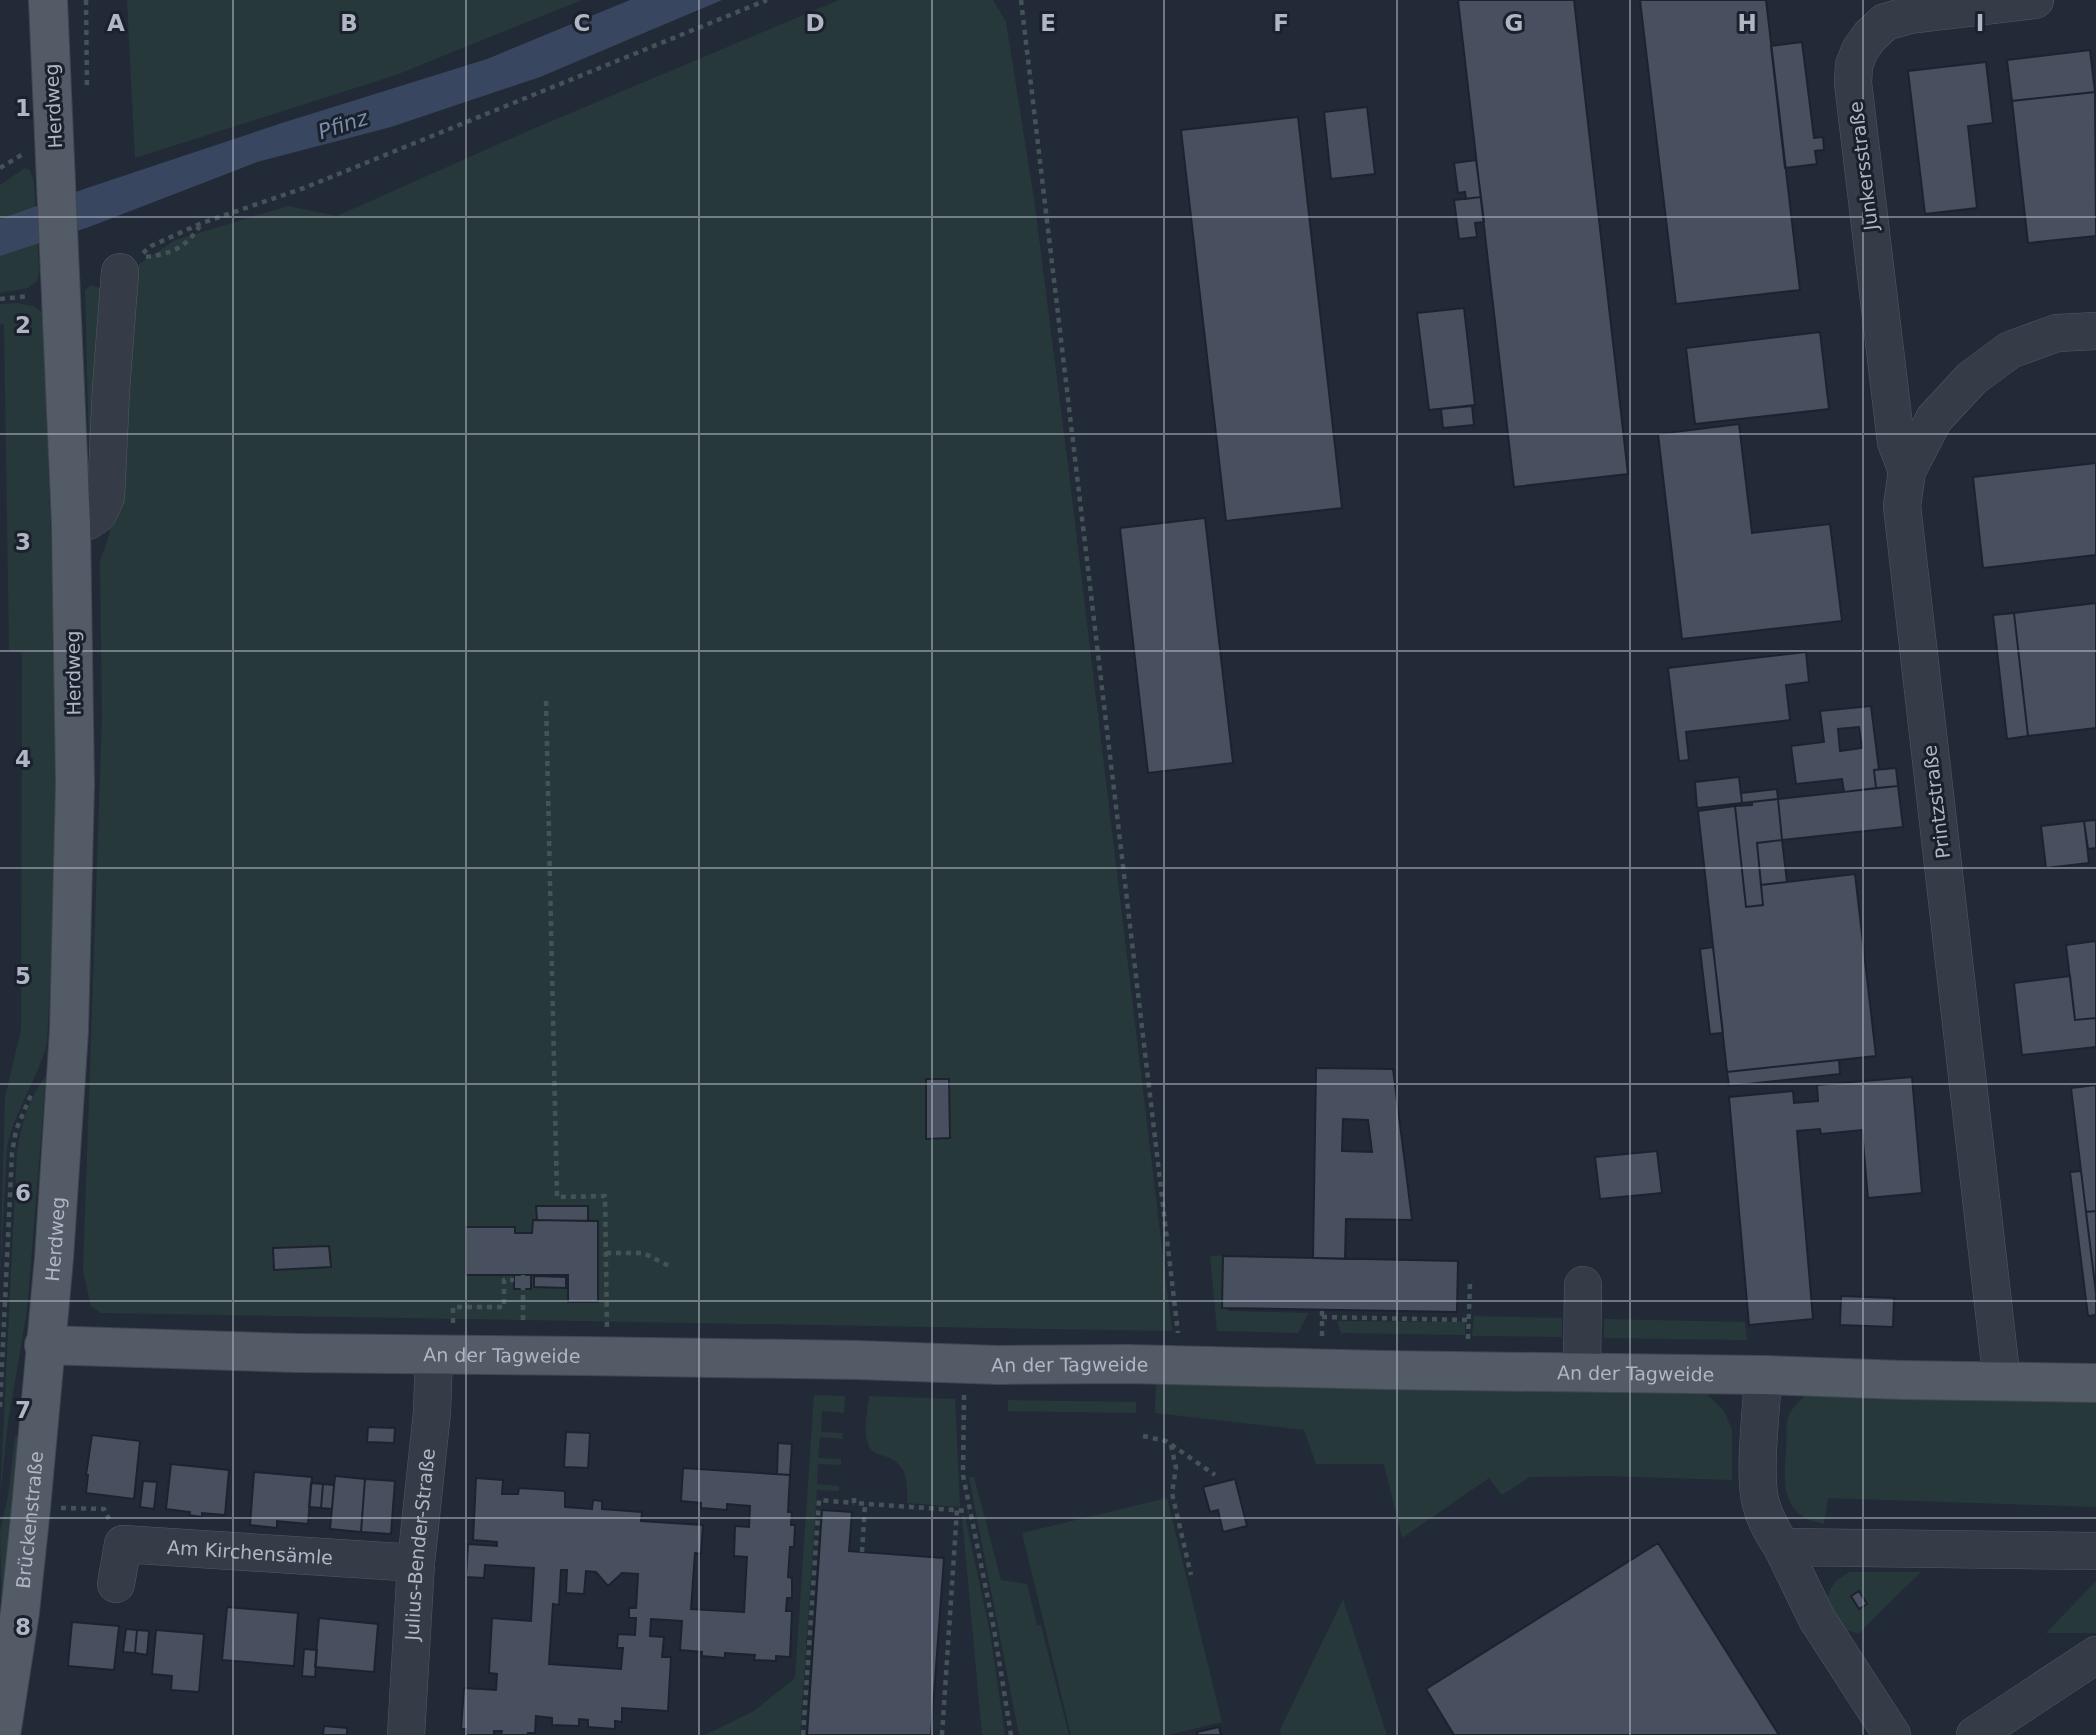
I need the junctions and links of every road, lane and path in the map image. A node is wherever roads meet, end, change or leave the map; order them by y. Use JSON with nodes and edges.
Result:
{"nodes":[{"id":1,"x":48,"y":0,"type":"edge"},
{"id":2,"x":86,"y":0,"type":"edge"},
{"id":3,"x":767,"y":0,"type":"edge"},
{"id":4,"x":1021,"y":0,"type":"edge"},
{"id":5,"x":2035,"y":0,"type":"edge"},
{"id":6,"x":89,"y":78,"type":"dead end"},
{"id":7,"x":202,"y":223,"type":"junction"},
{"id":8,"x":121,"y":272,"type":"dead end"},
{"id":9,"x":2096,"y":331,"type":"edge"},
{"id":10,"x":1907,"y":471,"type":"junction"},
{"id":11,"x":71,"y":525,"type":"junction"},
{"id":12,"x":546,"y":701,"type":"dead end"},
{"id":13,"x":32,"y":1093,"type":"dead end"},
{"id":14,"x":606,"y":1253,"type":"junction"},
{"id":15,"x":669,"y":1266,"type":"dead end"},
{"id":16,"x":523,"y":1275,"type":"dead end"},
{"id":17,"x":514,"y":1280,"type":"dead end"},
{"id":18,"x":1469,"y":1283,"type":"dead end"},
{"id":19,"x":1583,"y":1285,"type":"dead end"},
{"id":20,"x":607,"y":1299,"type":"dead end"},
{"id":21,"x":523,"y":1303,"type":"dead end"},
{"id":22,"x":1322,"y":1310,"type":"dead end"},
{"id":23,"x":1322,"y":1317,"type":"junction"},
{"id":24,"x":1322,"y":1330,"type":"dead end"},
{"id":25,"x":1178,"y":1334,"type":"dead end"},
{"id":26,"x":44,"y":1345,"type":"junction"},
{"id":27,"x":444,"y":1355,"type":"junction"},
{"id":28,"x":1582,"y":1373,"type":"junction"},
{"id":29,"x":1763,"y":1375,"type":"junction"},
{"id":30,"x":2001,"y":1382,"type":"junction"},
{"id":31,"x":2096,"y":1383,"type":"edge"},
{"id":32,"x":964,"y":1400,"type":"dead end"},
{"id":33,"x":0,"y":1407,"type":"edge"},
{"id":34,"x":1143,"y":1436,"type":"dead end"},
{"id":35,"x":1171,"y":1445,"type":"junction"},
{"id":36,"x":1214,"y":1475,"type":"dead end"},
{"id":37,"x":865,"y":1503,"type":"junction"},
{"id":38,"x":31,"y":1508,"type":"junction"},
{"id":39,"x":957,"y":1510,"type":"junction"},
{"id":40,"x":969,"y":1511,"type":"junction"},
{"id":41,"x":123,"y":1544,"type":"junction"},
{"id":42,"x":1782,"y":1547,"type":"junction"},
{"id":43,"x":2096,"y":1551,"type":"edge"},
{"id":44,"x":862,"y":1552,"type":"dead end"},
{"id":45,"x":416,"y":1563,"type":"junction"},
{"id":46,"x":1191,"y":1575,"type":"dead end"},
{"id":47,"x":116,"y":1584,"type":"dead end"},
{"id":48,"x":2096,"y":1655,"type":"edge"},
{"id":49,"x":1,"y":1735,"type":"edge"},
{"id":50,"x":406,"y":1735,"type":"edge"},
{"id":51,"x":803,"y":1735,"type":"edge"},
{"id":52,"x":942,"y":1735,"type":"edge"},
{"id":53,"x":1011,"y":1735,"type":"edge"},
{"id":54,"x":1892,"y":1735,"type":"edge"},
{"id":55,"x":1976,"y":1735,"type":"edge"}],
"edges":[{"from":1,"to":11,"type":"main road","name":"Herdweg"},
{"from":2,"to":6,"type":"path"},
{"from":3,"to":7,"type":"path"},
{"from":4,"to":25,"type":"path"},
{"from":5,"to":10,"type":"street","name":"Junkersstraße"},
{"from":7,"to":7,"type":"path"},
{"from":8,"to":11,"type":"street"},
{"from":9,"to":10,"type":"street","name":"Printzstraße"},
{"from":10,"to":30,"type":"street","name":"Printzstraße"},
{"from":11,"to":26,"type":"main road","name":"Herdweg"},
{"from":12,"to":14,"type":"path"},
{"from":13,"to":33,"type":"path"},
{"from":14,"to":15,"type":"path"},
{"from":14,"to":20,"type":"path"},
{"from":16,"to":21,"type":"path"},
{"from":17,"to":27,"type":"path"},
{"from":18,"to":23,"type":"path"},
{"from":19,"to":28,"type":"street"},
{"from":22,"to":23,"type":"path"},
{"from":23,"to":24,"type":"path"},
{"from":26,"to":27,"type":"main road","name":"An der Tagweide"},
{"from":26,"to":38,"type":"main road","name":"Brückenstraße"},
{"from":27,"to":28,"type":"main road","name":"An der Tagweide"},
{"from":27,"to":45,"type":"street","name":"Julius-Bender-Straße"},
{"from":28,"to":29,"type":"main road","name":"An der Tagweide"},
{"from":29,"to":30,"type":"main road","name":"An der Tagweide"},
{"from":29,"to":42,"type":"street"},
{"from":30,"to":31,"type":"main road","name":"An der Tagweide"},
{"from":32,"to":40,"type":"path"},
{"from":34,"to":35,"type":"path"},
{"from":35,"to":36,"type":"path"},
{"from":35,"to":46,"type":"path"},
{"from":37,"to":39,"type":"path"},
{"from":37,"to":44,"type":"path"},
{"from":37,"to":51,"type":"path"},
{"from":38,"to":41,"type":"path"},
{"from":38,"to":49,"type":"main road","name":"Brückenstraße"},
{"from":39,"to":40,"type":"path"},
{"from":39,"to":52,"type":"path"},
{"from":40,"to":53,"type":"path"},
{"from":41,"to":45,"type":"street","name":"Am Kirchensämle"},
{"from":41,"to":47,"type":"street"},
{"from":42,"to":43,"type":"street"},
{"from":42,"to":54,"type":"street"},
{"from":45,"to":50,"type":"street","name":"Julius-Bender-Straße"},
{"from":48,"to":55,"type":"street"}]}
